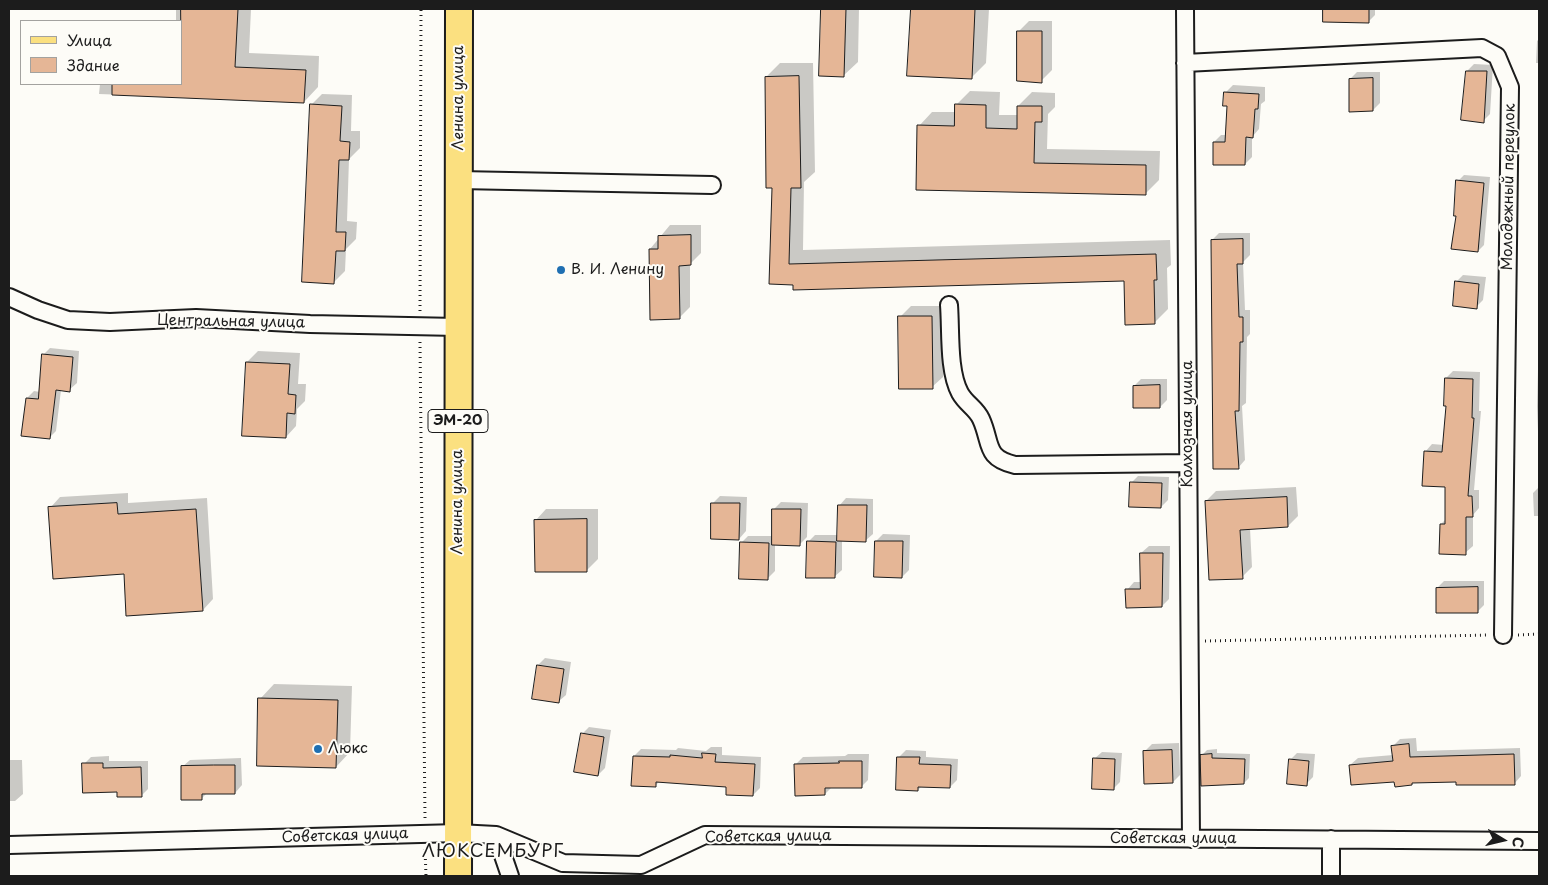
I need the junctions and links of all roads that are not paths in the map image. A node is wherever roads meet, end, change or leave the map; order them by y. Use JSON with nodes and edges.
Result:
{"nodes":[{"id":1,"x":459,"y":9,"type":"edge"},
{"id":2,"x":1185,"y":9,"type":"edge"},
{"id":3,"x":1185,"y":63,"type":"junction"},
{"id":4,"x":459,"y":180,"type":"junction"},
{"id":5,"x":712,"y":185,"type":"dead end"},
{"id":6,"x":9,"y":297,"type":"edge"},
{"id":7,"x":949,"y":305,"type":"dead end"},
{"id":8,"x":458,"y":327,"type":"junction"},
{"id":9,"x":1188,"y":463,"type":"junction"},
{"id":10,"x":1503,"y":635,"type":"road end"},
{"id":11,"x":458,"y":833,"type":"junction"},
{"id":12,"x":496,"y":835,"type":"junction"},
{"id":13,"x":1331,"y":839,"type":"junction"},
{"id":14,"x":1191,"y":840,"type":"junction"},
{"id":15,"x":1539,"y":841,"type":"edge"},
{"id":16,"x":9,"y":845,"type":"edge"},
{"id":17,"x":458,"y":876,"type":"edge"},
{"id":18,"x":510,"y":876,"type":"edge"},
{"id":19,"x":1331,"y":876,"type":"edge"}],
"edges":[{"from":1,"to":4,"type":"main road","name":"Ленина улица","number":"ЭМ-20"},
{"from":2,"to":3,"type":"street","name":"Колхозная улица"},
{"from":3,"to":9,"type":"street","name":"Колхозная улица"},
{"from":3,"to":10,"type":"street","name":"Молодежный переулок"},
{"from":4,"to":5,"type":"street"},
{"from":4,"to":8,"type":"main road","name":"Ленина улица","number":"ЭМ-20"},
{"from":6,"to":8,"type":"street","name":"Центральная улица"},
{"from":7,"to":9,"type":"street"},
{"from":8,"to":11,"type":"main road","name":"Ленина улица","number":"ЭМ-20"},
{"from":9,"to":14,"type":"street","name":"Колхозная улица"},
{"from":11,"to":12,"type":"street","name":"Советская улица"},
{"from":11,"to":16,"type":"street","name":"Советская улица"},
{"from":11,"to":17,"type":"main road","name":"Ленина улица","number":"ЭМ-20"},
{"from":12,"to":14,"type":"street","name":"Советская улица"},
{"from":12,"to":18,"type":"street"},
{"from":13,"to":14,"type":"street","name":"Советская улица"},
{"from":13,"to":15,"type":"street","name":"Советская улица"},
{"from":13,"to":19,"type":"street"}]}
